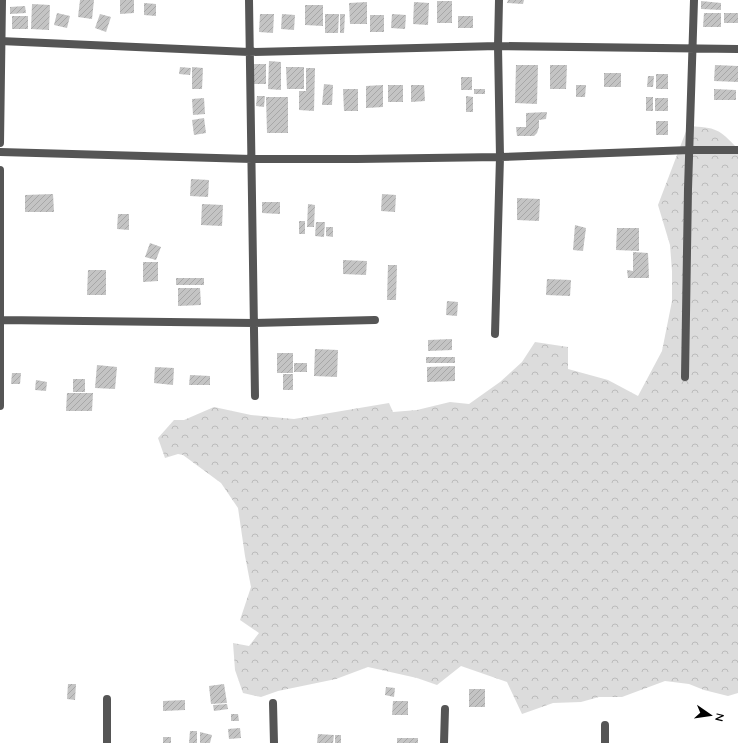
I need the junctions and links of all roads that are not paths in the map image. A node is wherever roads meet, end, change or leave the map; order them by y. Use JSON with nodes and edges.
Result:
{"nodes":[{"id":1,"x":2,"y":0,"type":"edge"},
{"id":2,"x":248,"y":0,"type":"edge"},
{"id":3,"x":499,"y":0,"type":"edge"},
{"id":4,"x":694,"y":0,"type":"edge"},
{"id":5,"x":1,"y":41,"type":"edge"},
{"id":6,"x":498,"y":46,"type":"junction"},
{"id":7,"x":692,"y":50,"type":"junction"},
{"id":8,"x":738,"y":50,"type":"edge"},
{"id":9,"x":249,"y":52,"type":"junction"},
{"id":10,"x":0,"y":143,"type":"edge"},
{"id":11,"x":690,"y":150,"type":"junction"},
{"id":12,"x":738,"y":150,"type":"edge"},
{"id":13,"x":0,"y":152,"type":"edge"},
{"id":14,"x":500,"y":157,"type":"junction"},
{"id":15,"x":252,"y":159,"type":"junction"},
{"id":16,"x":0,"y":170,"type":"edge"},
{"id":17,"x":0,"y":320,"type":"edge"},
{"id":18,"x":375,"y":320,"type":"dead end"},
{"id":19,"x":254,"y":323,"type":"junction"},
{"id":20,"x":495,"y":334,"type":"dead end"},
{"id":21,"x":685,"y":377,"type":"dead end"},
{"id":22,"x":255,"y":396,"type":"dead end"},
{"id":23,"x":0,"y":406,"type":"edge"},
{"id":24,"x":107,"y":699,"type":"dead end"},
{"id":25,"x":273,"y":703,"type":"dead end"},
{"id":26,"x":445,"y":709,"type":"dead end"},
{"id":27,"x":605,"y":725,"type":"dead end"},
{"id":28,"x":107,"y":743,"type":"edge"},
{"id":29,"x":274,"y":743,"type":"edge"},
{"id":30,"x":444,"y":743,"type":"edge"},
{"id":31,"x":605,"y":743,"type":"edge"}],
"edges":[{"from":1,"to":5,"type":"street"},
{"from":2,"to":9,"type":"street"},
{"from":3,"to":6,"type":"street"},
{"from":4,"to":7,"type":"street"},
{"from":5,"to":9,"type":"street"},
{"from":5,"to":10,"type":"street"},
{"from":6,"to":7,"type":"street"},
{"from":6,"to":9,"type":"street"},
{"from":6,"to":14,"type":"street"},
{"from":7,"to":8,"type":"street"},
{"from":7,"to":11,"type":"street"},
{"from":9,"to":15,"type":"street"},
{"from":11,"to":12,"type":"street"},
{"from":11,"to":14,"type":"street"},
{"from":11,"to":21,"type":"street"},
{"from":13,"to":15,"type":"street"},
{"from":14,"to":15,"type":"street"},
{"from":14,"to":20,"type":"street"},
{"from":15,"to":19,"type":"street"},
{"from":16,"to":17,"type":"street"},
{"from":17,"to":19,"type":"street"},
{"from":17,"to":23,"type":"street"},
{"from":18,"to":19,"type":"street"},
{"from":19,"to":22,"type":"street"},
{"from":24,"to":28,"type":"street"},
{"from":25,"to":29,"type":"street"},
{"from":26,"to":30,"type":"street"},
{"from":27,"to":31,"type":"street"}]}
